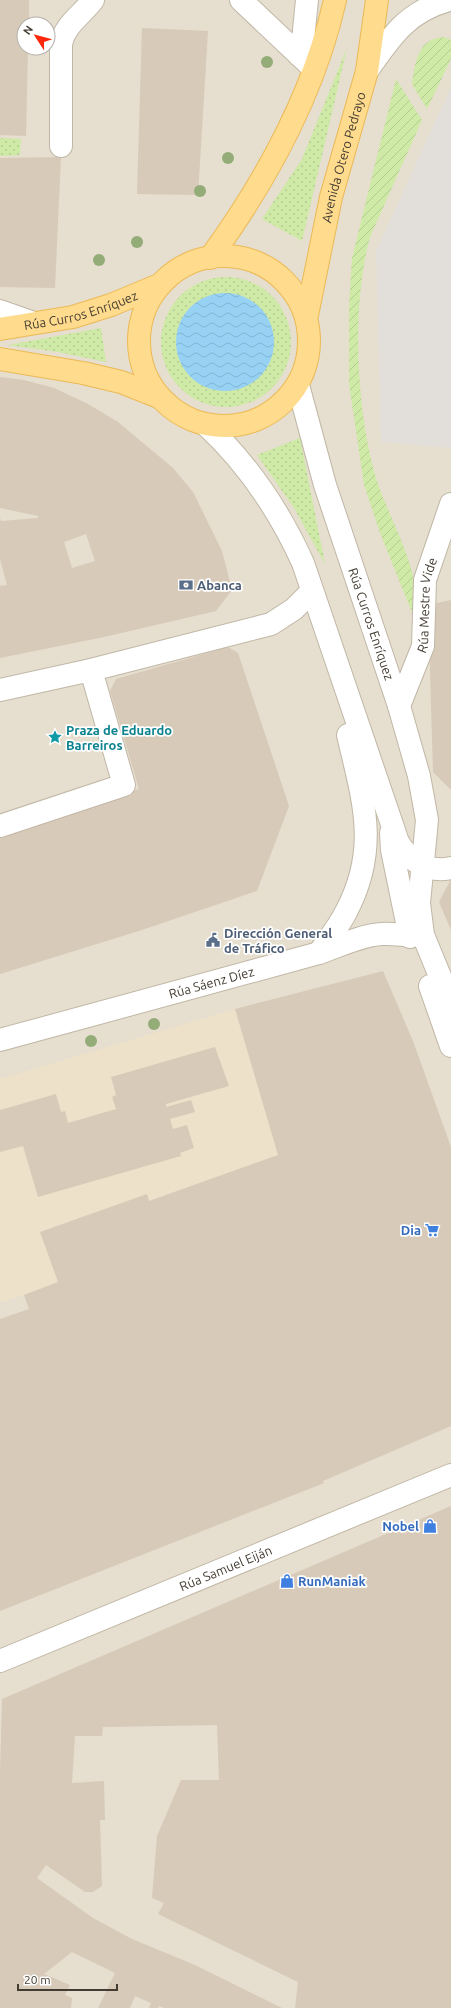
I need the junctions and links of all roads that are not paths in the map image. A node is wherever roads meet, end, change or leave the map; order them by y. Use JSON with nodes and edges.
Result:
{"nodes":[{"id":1,"x":93,"y":0,"type":"edge"},
{"id":2,"x":241,"y":0,"type":"edge"},
{"id":3,"x":307,"y":0,"type":"edge"},
{"id":4,"x":335,"y":0,"type":"edge"},
{"id":5,"x":377,"y":0,"type":"edge"},
{"id":6,"x":437,"y":2,"type":"edge"},
{"id":7,"x":307,"y":62,"type":"junction"},
{"id":8,"x":367,"y":71,"type":"junction"},
{"id":9,"x":61,"y":146,"type":"dead end"},
{"id":10,"x":210,"y":258,"type":"junction"},
{"id":11,"x":159,"y":285,"type":"junction"},
{"id":12,"x":0,"y":311,"type":"edge"},
{"id":13,"x":307,"y":315,"type":"junction"},
{"id":14,"x":34,"y":323,"type":"junction"},
{"id":15,"x":0,"y":329,"type":"edge"},
{"id":16,"x":0,"y":359,"type":"edge"},
{"id":17,"x":298,"y":385,"type":"junction"},
{"id":18,"x":159,"y":397,"type":"junction"},
{"id":19,"x":205,"y":424,"type":"junction"},
{"id":20,"x":451,"y":504,"type":"edge"},
{"id":21,"x":312,"y":591,"type":"junction"},
{"id":22,"x":336,"y":662,"type":"junction"},
{"id":23,"x":91,"y":670,"type":"junction"},
{"id":24,"x":0,"y":690,"type":"edge"},
{"id":25,"x":399,"y":706,"type":"junction"},
{"id":26,"x":390,"y":818,"type":"junction"},
{"id":27,"x":0,"y":826,"type":"edge"},
{"id":28,"x":422,"y":866,"type":"junction"},
{"id":29,"x":451,"y":868,"type":"edge"},
{"id":30,"x":416,"y":936,"type":"junction"},
{"id":31,"x":319,"y":953,"type":"junction"},
{"id":32,"x":451,"y":1003,"type":"edge"},
{"id":33,"x":0,"y":1040,"type":"edge"},
{"id":34,"x":451,"y":1046,"type":"edge"},
{"id":35,"x":451,"y":1474,"type":"edge"},
{"id":36,"x":0,"y":1661,"type":"edge"}],
"edges":[{"from":1,"to":9,"type":"street"},
{"from":2,"to":7,"type":"street"},
{"from":3,"to":7,"type":"street"},
{"from":4,"to":7,"type":"main road"},
{"from":5,"to":8,"type":"main road","name":"Avenida Otero Pedrayo"},
{"from":6,"to":8,"type":"street"},
{"from":7,"to":10,"type":"main road"},
{"from":8,"to":13,"type":"main road","name":"Avenida Otero Pedrayo"},
{"from":10,"to":11,"type":"main road"},
{"from":10,"to":13,"type":"main road"},
{"from":11,"to":14,"type":"main road","name":"Rúa Curros Enríquez"},
{"from":11,"to":18,"type":"main road"},
{"from":12,"to":14,"type":"street"},
{"from":13,"to":17,"type":"main road"},
{"from":14,"to":15,"type":"main road","name":"Rúa Curros Enríquez"},
{"from":16,"to":18,"type":"main road"},
{"from":17,"to":19,"type":"main road"},
{"from":17,"to":25,"type":"street","name":"Rúa Curros Enríquez"},
{"from":18,"to":19,"type":"main road"},
{"from":19,"to":21,"type":"street"},
{"from":20,"to":25,"type":"street","name":"Rúa Mestre Vide"},
{"from":21,"to":22,"type":"street"},
{"from":21,"to":23,"type":"street"},
{"from":22,"to":26,"type":"street"},
{"from":22,"to":31,"type":"street"},
{"from":23,"to":24,"type":"street"},
{"from":23,"to":27,"type":"street"},
{"from":25,"to":28,"type":"street","name":"Rúa Curros Enríquez"},
{"from":26,"to":28,"type":"street"},
{"from":26,"to":30,"type":"street"},
{"from":28,"to":29,"type":"street"},
{"from":28,"to":30,"type":"street","name":"Rúa Curros Enríquez"},
{"from":30,"to":31,"type":"street","name":"Rúa Sáenz Díez"},
{"from":30,"to":32,"type":"street","name":"Rúa Curros Enríquez"},
{"from":30,"to":34,"type":"street"},
{"from":31,"to":33,"type":"street","name":"Rúa Sáenz Díez"},
{"from":35,"to":36,"type":"street","name":"Rúa Samuel Eiján"}]}
